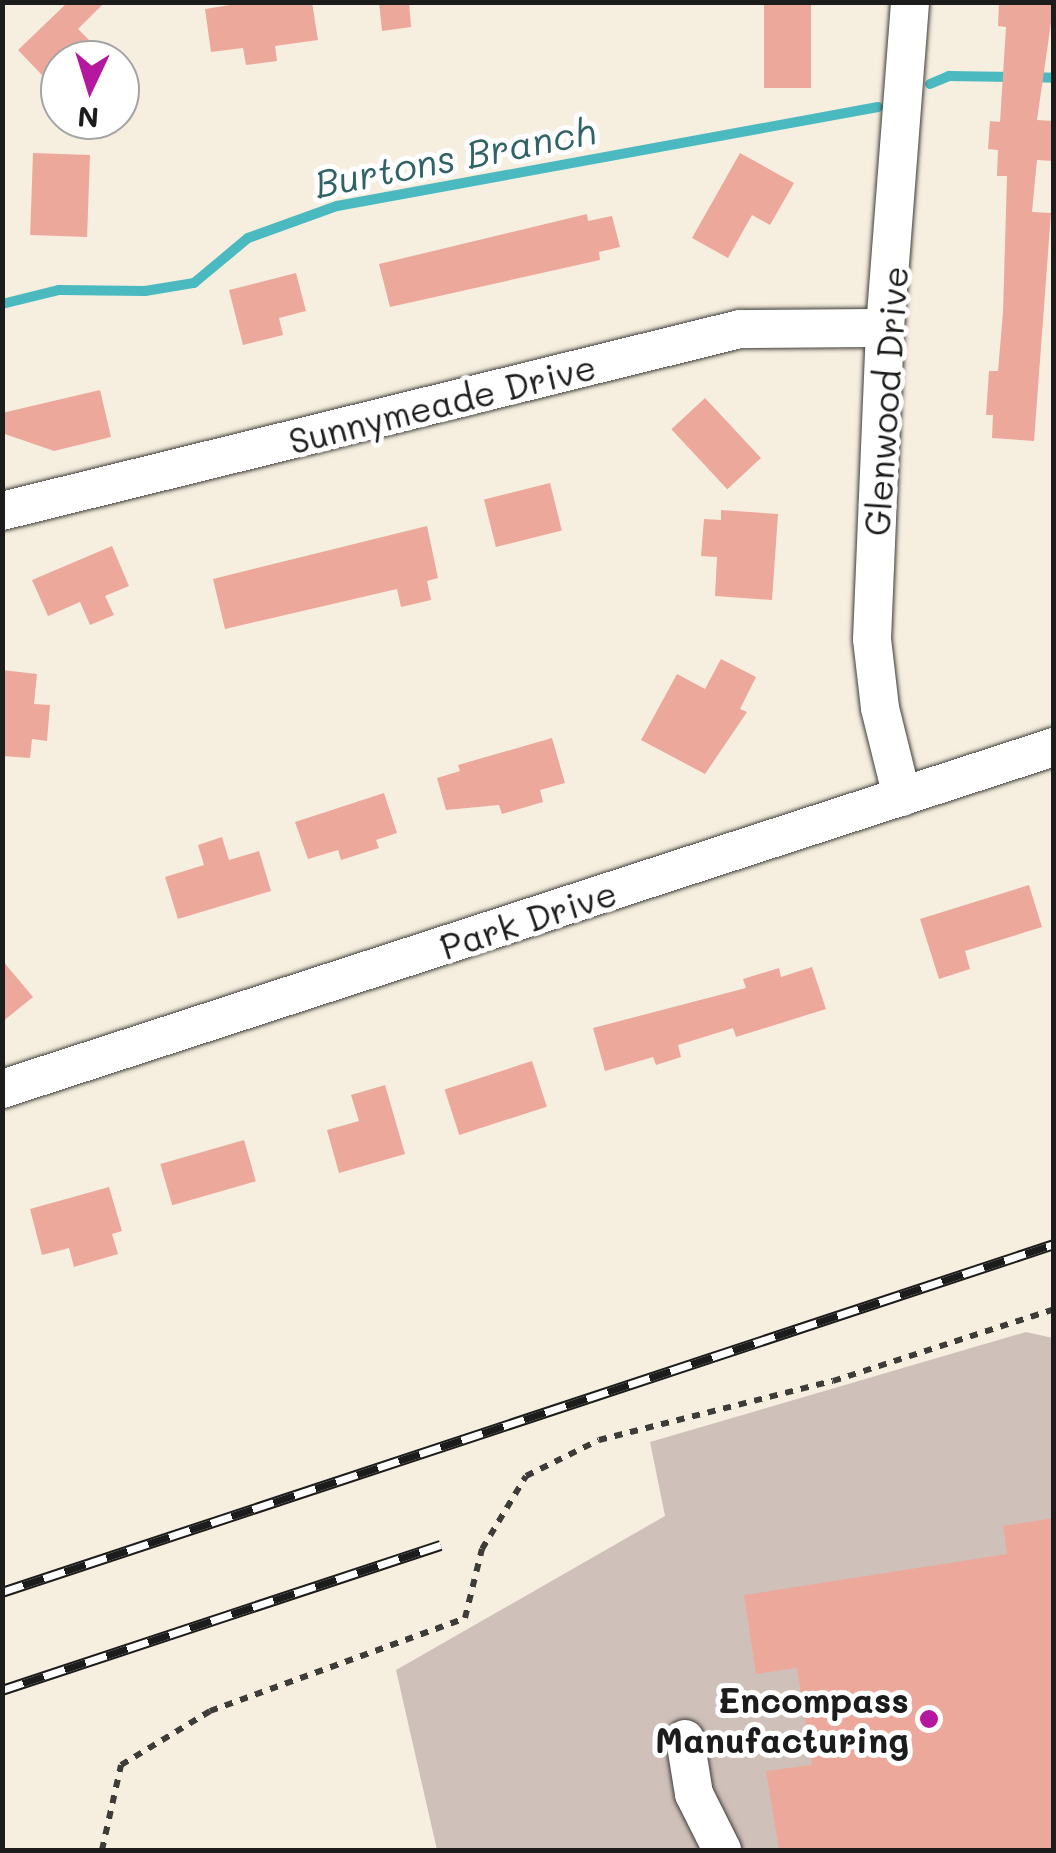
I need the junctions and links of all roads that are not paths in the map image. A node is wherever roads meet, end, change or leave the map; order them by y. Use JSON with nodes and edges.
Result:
{"nodes":[{"id":1,"x":910,"y":2,"type":"edge"},
{"id":2,"x":885,"y":328,"type":"junction"},
{"id":3,"x":2,"y":510,"type":"edge"},
{"id":4,"x":1054,"y":747,"type":"edge"},
{"id":5,"x":902,"y":798,"type":"junction"},
{"id":6,"x":2,"y":1089,"type":"edge"},
{"id":7,"x":685,"y":1738,"type":"dead end"},
{"id":8,"x":722,"y":1850,"type":"edge"}],
"edges":[{"from":1,"to":2,"type":"street","name":"Glenwood Drive"},
{"from":2,"to":3,"type":"street","name":"Sunnymeade Drive"},
{"from":2,"to":5,"type":"street","name":"Glenwood Drive"},
{"from":4,"to":5,"type":"street","name":"Park Drive"},
{"from":5,"to":6,"type":"street","name":"Park Drive"},
{"from":7,"to":8,"type":"street"}]}
